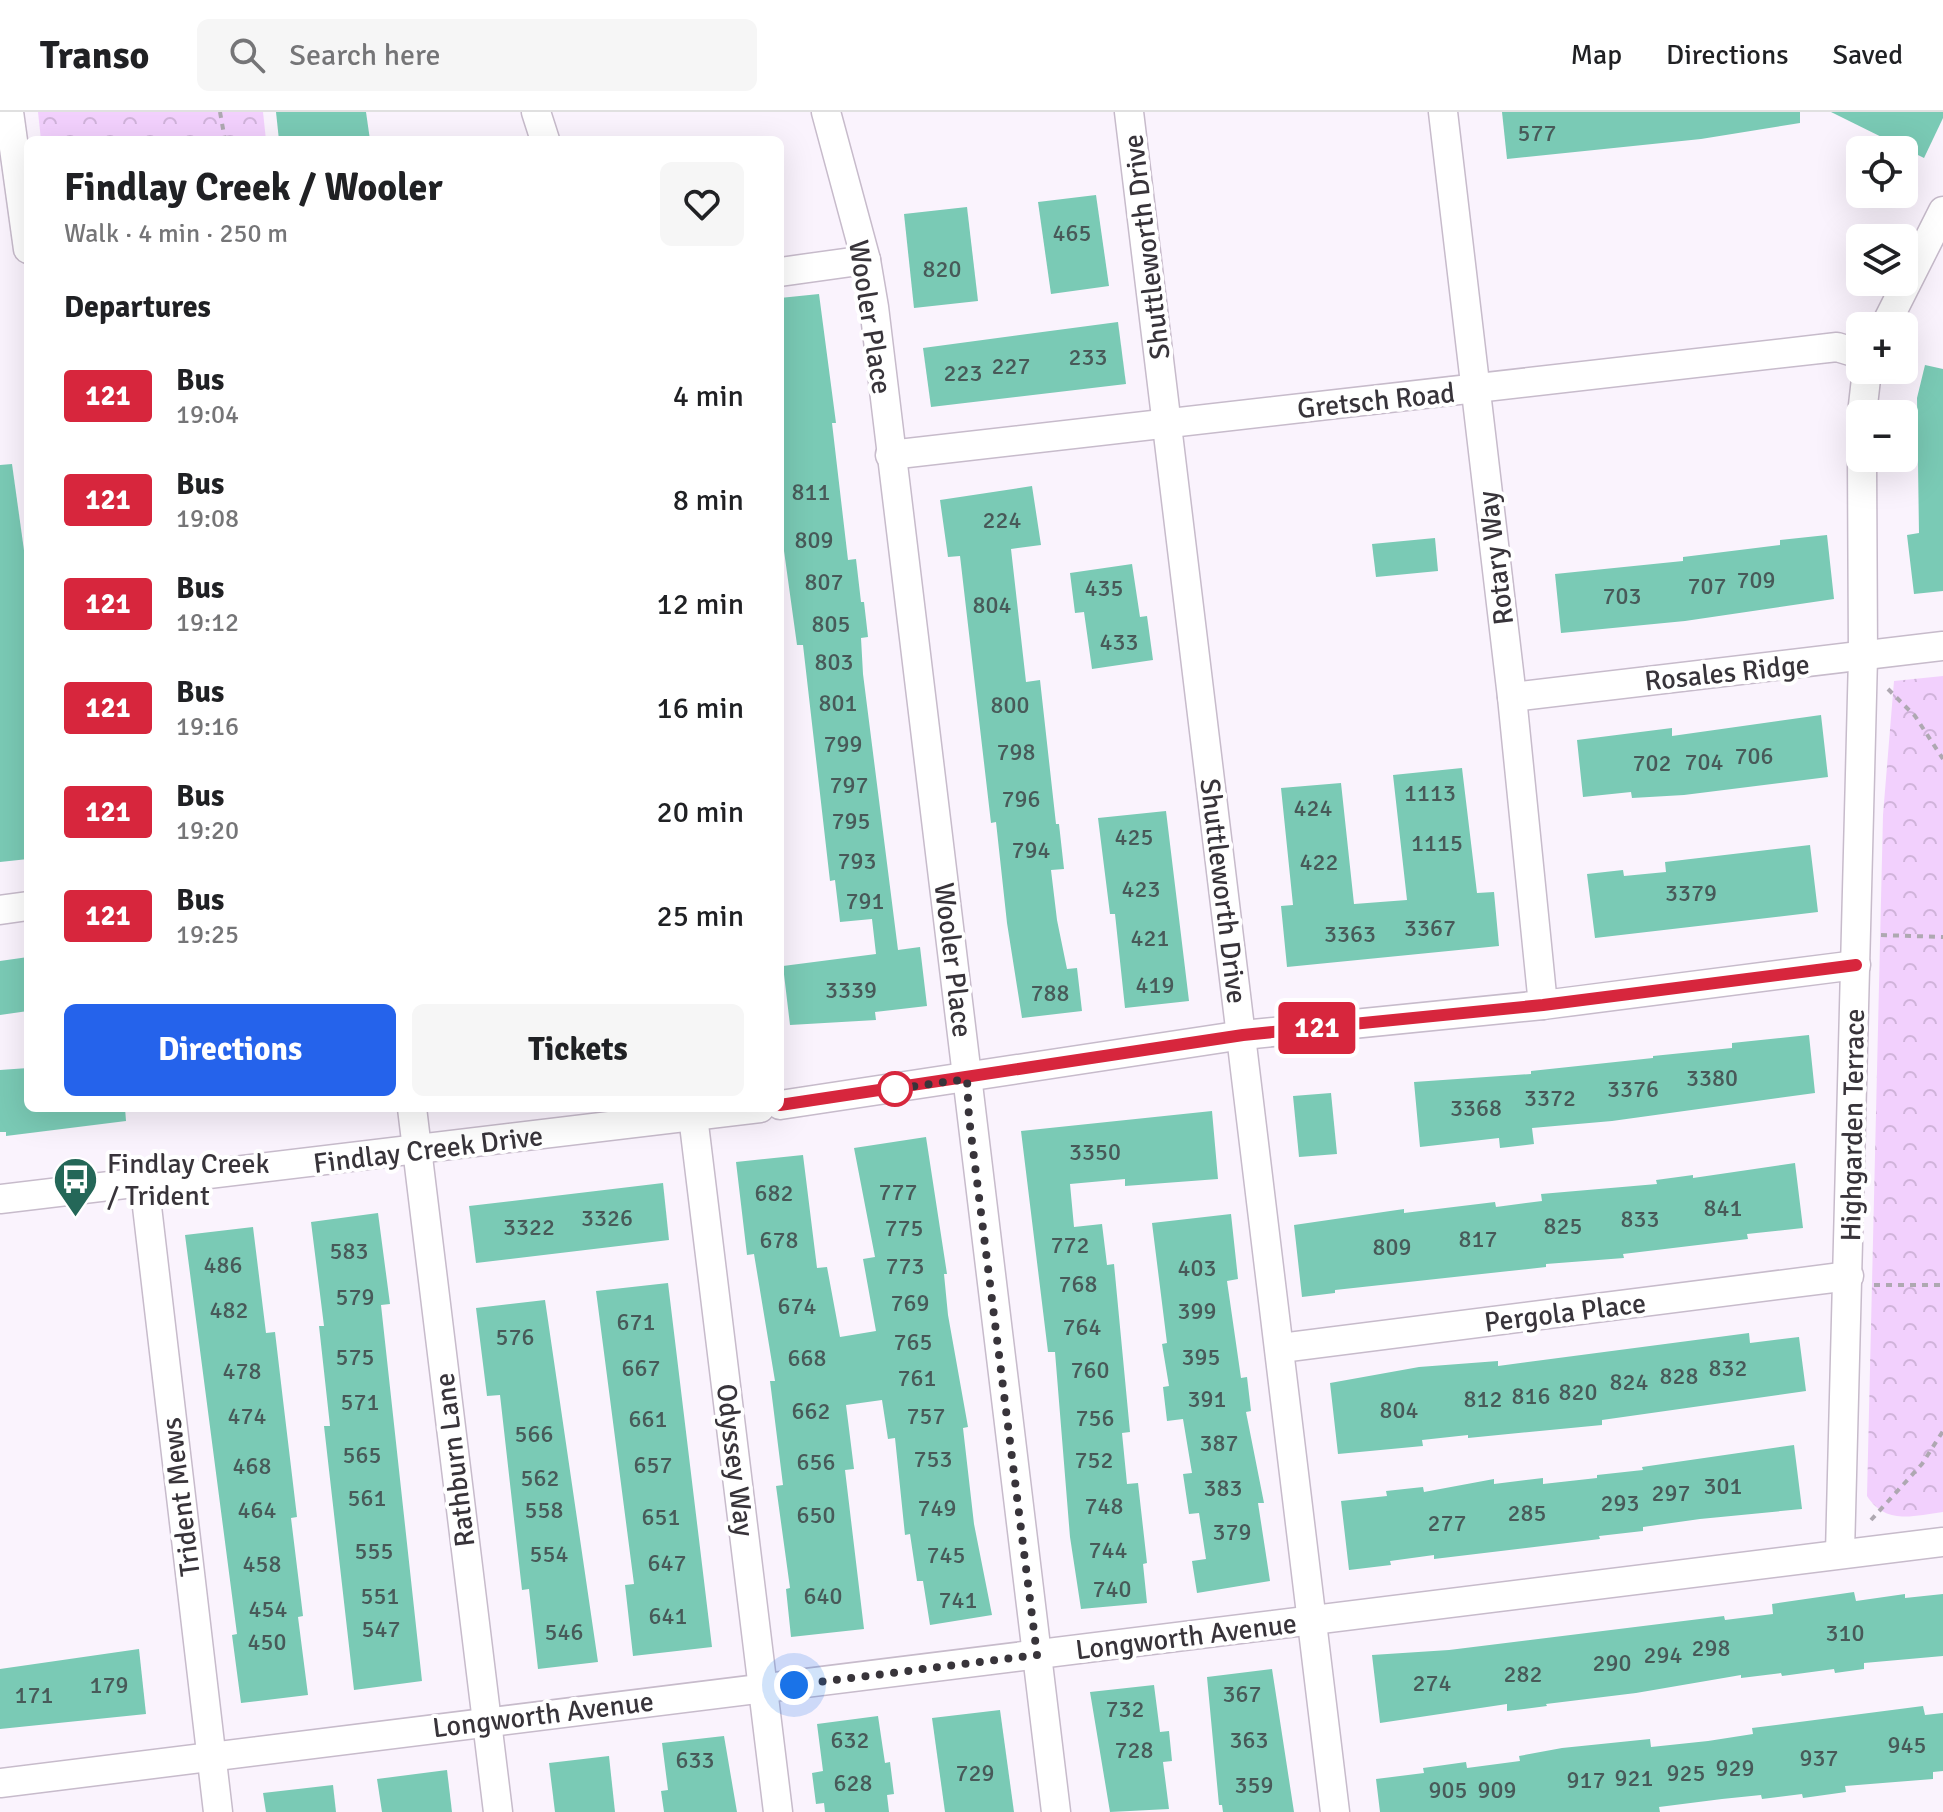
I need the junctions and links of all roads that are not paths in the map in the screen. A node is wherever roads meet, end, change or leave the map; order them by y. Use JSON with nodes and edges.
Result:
{"nodes":[{"id":1,"x":9,"y":112,"type":"edge"},
{"id":2,"x":536,"y":112,"type":"edge"},
{"id":3,"x":826,"y":112,"type":"edge"},
{"id":4,"x":1129,"y":112,"type":"edge"},
{"id":5,"x":1443,"y":112,"type":"edge"},
{"id":6,"x":544,"y":136,"type":"edge"},
{"id":7,"x":1943,"y":211,"type":"edge"},
{"id":8,"x":24,"y":220,"type":"edge"},
{"id":9,"x":866,"y":260,"type":"junction"},
{"id":10,"x":784,"y":271,"type":"edge"},
{"id":11,"x":1892,"y":312,"type":"edge"},
{"id":12,"x":1846,"y":350,"type":"edge"},
{"id":13,"x":1474,"y":390,"type":"junction"},
{"id":14,"x":1166,"y":423,"type":"junction"},
{"id":15,"x":890,"y":455,"type":"junction"},
{"id":16,"x":1862,"y":472,"type":"edge"},
{"id":17,"x":1943,"y":646,"type":"edge"},
{"id":18,"x":1863,"y":662,"type":"junction"},
{"id":19,"x":1512,"y":697,"type":"junction"},
{"id":20,"x":24,"y":907,"type":"edge"},
{"id":21,"x":0,"y":910,"type":"edge"},
{"id":22,"x":1856,"y":965,"type":"junction"},
{"id":23,"x":1543,"y":1005,"type":"junction"},
{"id":24,"x":1243,"y":1035,"type":"junction"},
{"id":25,"x":967,"y":1079,"type":"junction"},
{"id":26,"x":784,"y":1104,"type":"edge"},
{"id":27,"x":412,"y":1112,"type":"edge"},
{"id":28,"x":693,"y":1113,"type":"edge"},
{"id":29,"x":417,"y":1151,"type":"junction"},
{"id":30,"x":144,"y":1181,"type":"junction"},
{"id":31,"x":0,"y":1199,"type":"edge"},
{"id":32,"x":1849,"y":1282,"type":"junction"},
{"id":33,"x":1281,"y":1348,"type":"junction"},
{"id":34,"x":1943,"y":1542,"type":"edge"},
{"id":35,"x":1840,"y":1553,"type":"junction"},
{"id":36,"x":1312,"y":1621,"type":"junction"},
{"id":37,"x":1037,"y":1655,"type":"junction"},
{"id":38,"x":764,"y":1688,"type":"junction"},
{"id":39,"x":486,"y":1720,"type":"junction"},
{"id":40,"x":210,"y":1758,"type":"junction"},
{"id":41,"x":0,"y":1783,"type":"edge"},
{"id":42,"x":218,"y":1812,"type":"edge"},
{"id":43,"x":498,"y":1812,"type":"edge"},
{"id":44,"x":778,"y":1812,"type":"edge"},
{"id":45,"x":1056,"y":1812,"type":"edge"},
{"id":46,"x":1335,"y":1812,"type":"edge"}],
"edges":[{"from":1,"to":8,"type":"street"},
{"from":2,"to":6,"type":"street"},
{"from":3,"to":9,"type":"street","name":"Wooler Place"},
{"from":4,"to":14,"type":"street","name":"Shuttleworth Drive"},
{"from":5,"to":13,"type":"street","name":"Rotary Way"},
{"from":7,"to":11,"type":"street"},
{"from":9,"to":10,"type":"street"},
{"from":9,"to":15,"type":"street","name":"Wooler Place"},
{"from":12,"to":13,"type":"street","name":"Gretsch Road"},
{"from":13,"to":14,"type":"street","name":"Gretsch Road"},
{"from":13,"to":19,"type":"street","name":"Rotary Way"},
{"from":14,"to":15,"type":"street","name":"Gretsch Road"},
{"from":14,"to":24,"type":"street","name":"Shuttleworth Drive"},
{"from":15,"to":25,"type":"street","name":"Wooler Place"},
{"from":16,"to":18,"type":"street","name":"Highgarden Terrace"},
{"from":17,"to":18,"type":"street","name":"Rosales Ridge"},
{"from":18,"to":19,"type":"street","name":"Rosales Ridge"},
{"from":18,"to":22,"type":"street","name":"Highgarden Terrace"},
{"from":19,"to":23,"type":"street","name":"Rotary Way"},
{"from":20,"to":21,"type":"street"},
{"from":22,"to":23,"type":"street"},
{"from":22,"to":32,"type":"street","name":"Highgarden Terrace"},
{"from":23,"to":24,"type":"street"},
{"from":24,"to":25,"type":"street"},
{"from":24,"to":33,"type":"street","name":"Shuttleworth Drive"},
{"from":25,"to":26,"type":"street"},
{"from":25,"to":37,"type":"street","name":"Wooler Place"},
{"from":27,"to":29,"type":"street","name":"Rathburn Lane"},
{"from":28,"to":29,"type":"street","name":"Findlay Creek Drive"},
{"from":28,"to":38,"type":"street","name":"Odyssey Way"},
{"from":29,"to":30,"type":"street","name":"Findlay Creek Drive"},
{"from":29,"to":39,"type":"street","name":"Rathburn Lane"},
{"from":30,"to":31,"type":"street","name":"Findlay Creek Drive"},
{"from":30,"to":40,"type":"street","name":"Trident Mews"},
{"from":32,"to":33,"type":"street","name":"Pergola Place"},
{"from":32,"to":35,"type":"street","name":"Highgarden Terrace"},
{"from":33,"to":36,"type":"street","name":"Shuttleworth Drive"},
{"from":34,"to":35,"type":"street","name":"Longworth Avenue"},
{"from":35,"to":36,"type":"street","name":"Longworth Avenue"},
{"from":36,"to":37,"type":"street","name":"Longworth Avenue"},
{"from":36,"to":46,"type":"street","name":"Shuttleworth Drive"},
{"from":37,"to":38,"type":"street","name":"Longworth Avenue"},
{"from":37,"to":45,"type":"street","name":"Wooler Place"},
{"from":38,"to":39,"type":"street","name":"Longworth Avenue"},
{"from":38,"to":44,"type":"street","name":"Odyssey Way"},
{"from":39,"to":40,"type":"street","name":"Longworth Avenue"},
{"from":39,"to":43,"type":"street","name":"Rathburn Lane"},
{"from":40,"to":41,"type":"street","name":"Longworth Avenue"},
{"from":40,"to":42,"type":"street","name":"Trident Mews"}]}
